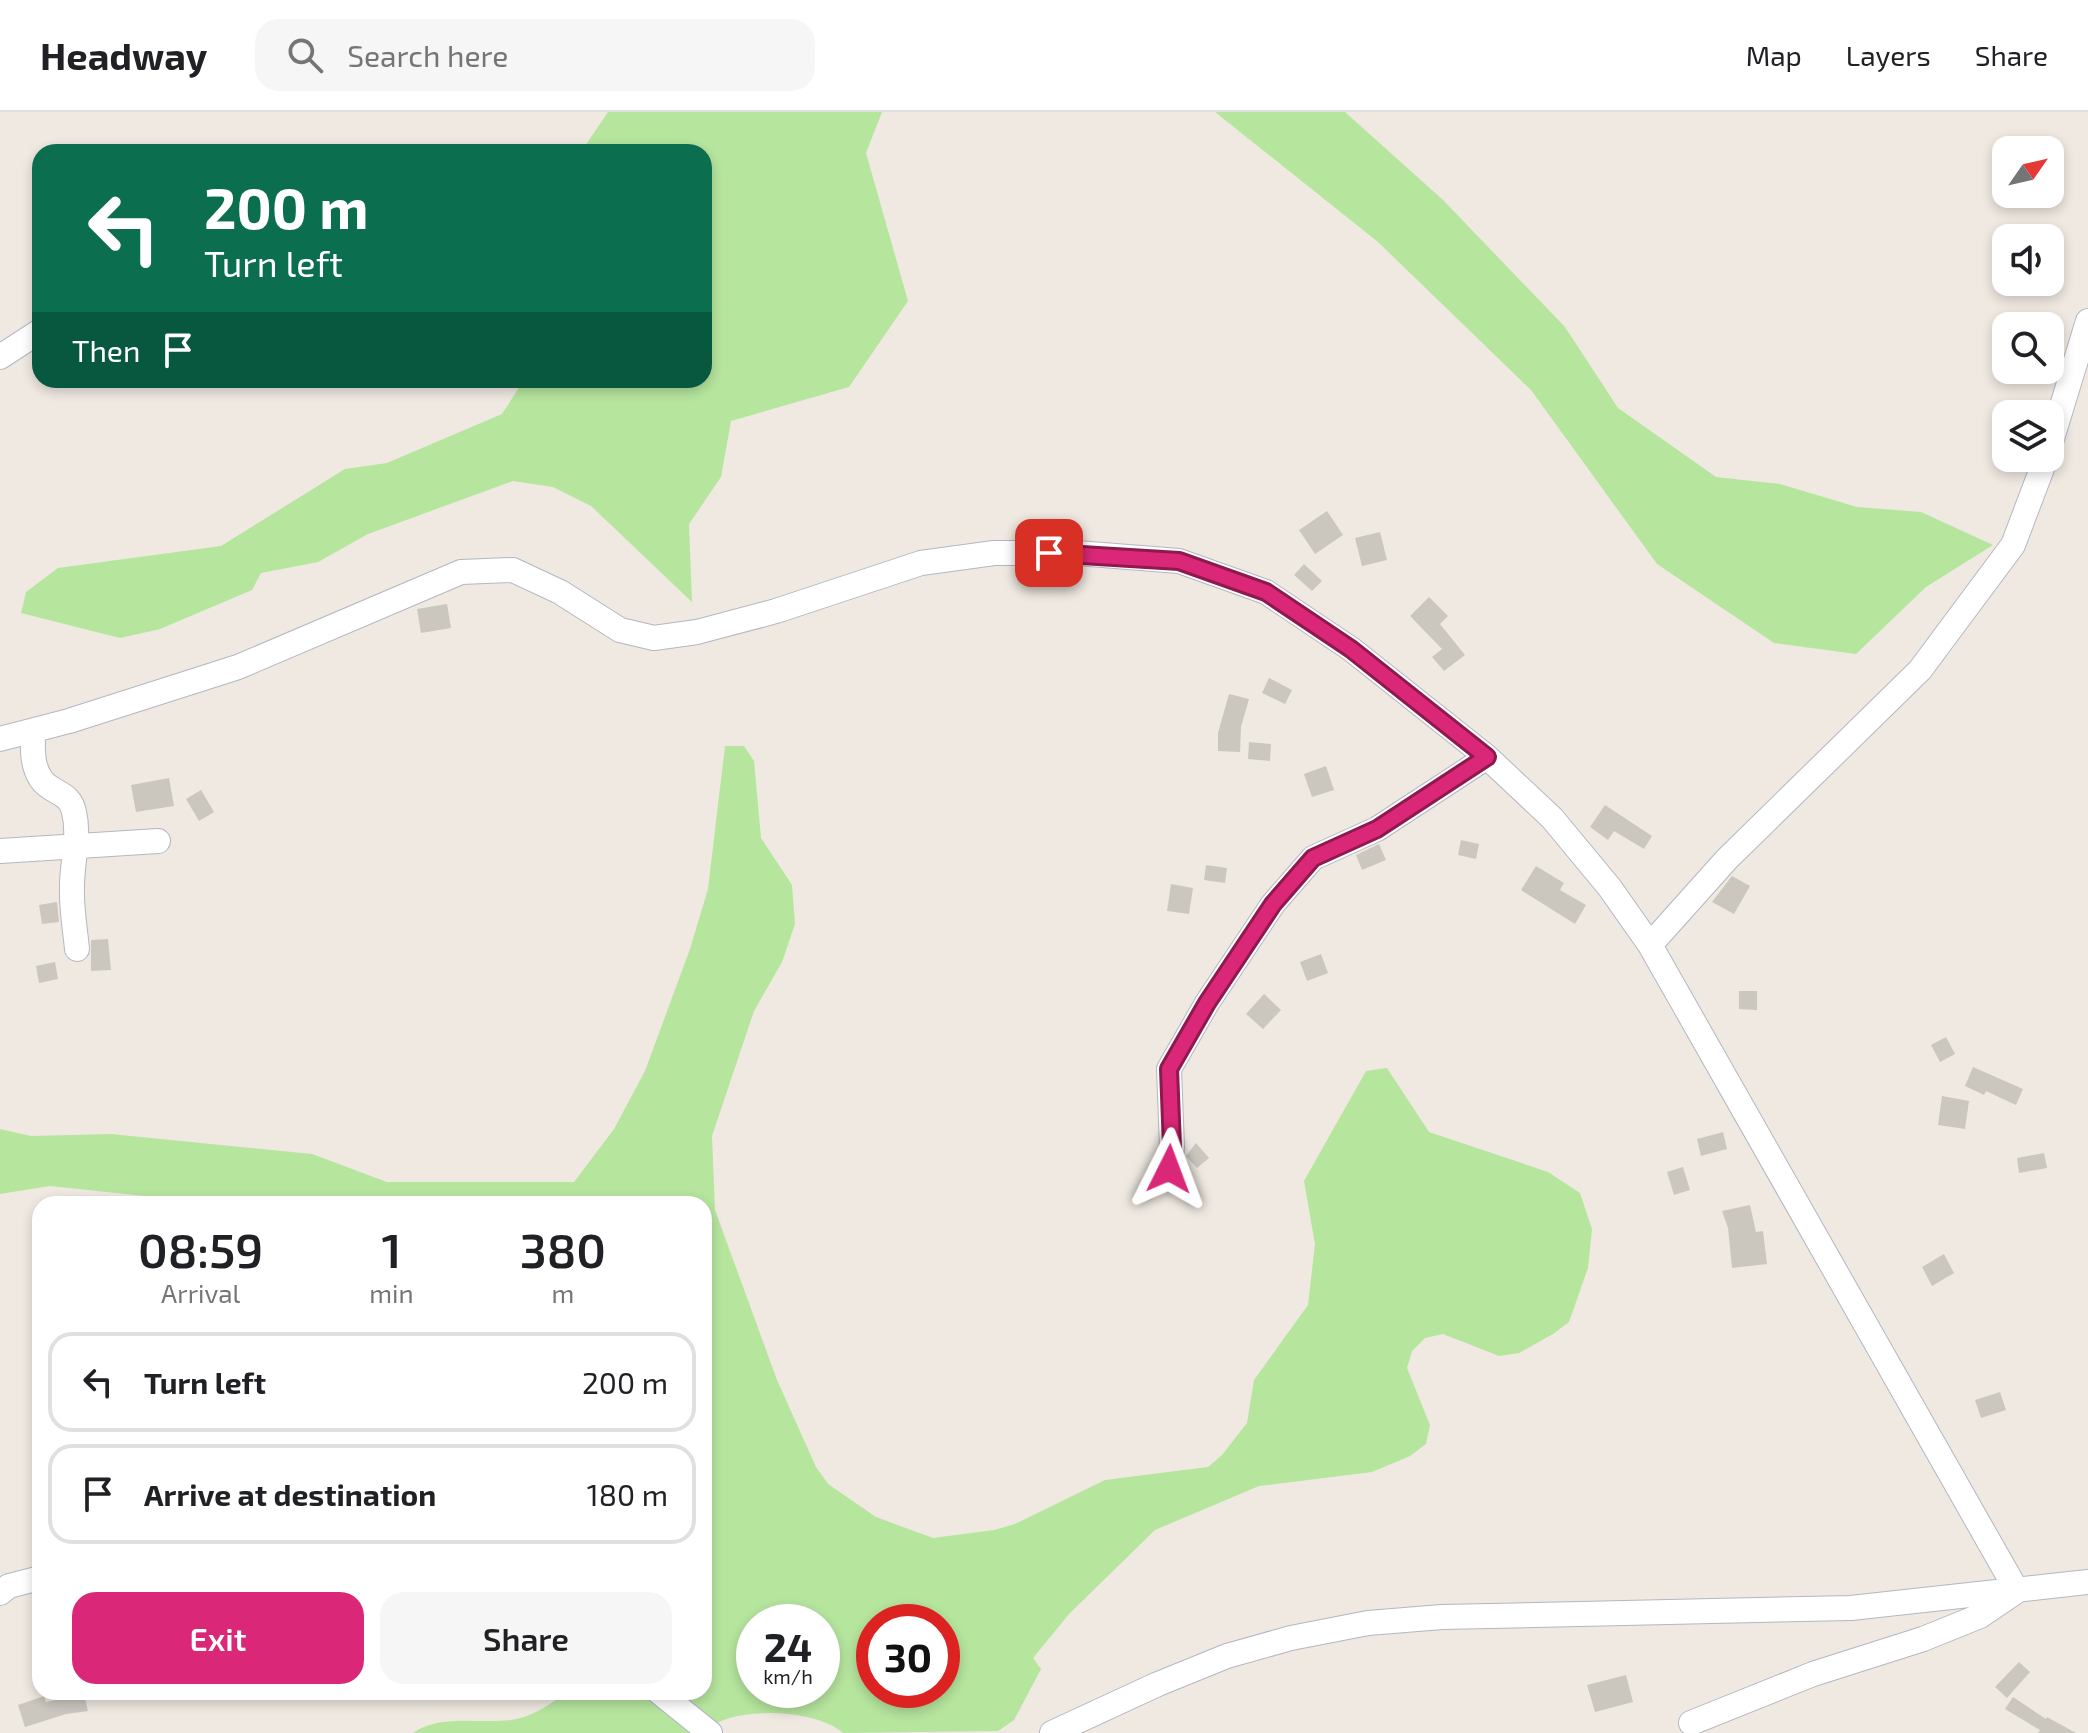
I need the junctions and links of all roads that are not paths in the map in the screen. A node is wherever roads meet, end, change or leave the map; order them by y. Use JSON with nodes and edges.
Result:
{"nodes":[{"id":1,"x":2088,"y":321,"type":"edge"},
{"id":2,"x":32,"y":336,"type":"edge"},
{"id":3,"x":0,"y":357,"type":"edge"},
{"id":4,"x":2064,"y":400,"type":"edge"},
{"id":5,"x":2041,"y":472,"type":"edge"},
{"id":6,"x":33,"y":731,"type":"junction"},
{"id":7,"x":0,"y":739,"type":"edge"},
{"id":8,"x":1487,"y":757,"type":"junction"},
{"id":9,"x":158,"y":841,"type":"dead end"},
{"id":10,"x":77,"y":846,"type":"junction"},
{"id":11,"x":0,"y":851,"type":"edge"},
{"id":12,"x":1650,"y":945,"type":"junction"},
{"id":13,"x":77,"y":949,"type":"dead end"},
{"id":14,"x":1169,"y":1169,"type":"dead end"},
{"id":15,"x":32,"y":1580,"type":"edge"},
{"id":16,"x":2088,"y":1582,"type":"edge"},
{"id":17,"x":2017,"y":1591,"type":"junction"},
{"id":18,"x":0,"y":1593,"type":"edge"},
{"id":19,"x":669,"y":1700,"type":"edge"},
{"id":20,"x":1691,"y":1723,"type":"dead end"},
{"id":21,"x":1065,"y":1730,"type":"edge"},
{"id":22,"x":710,"y":1733,"type":"edge"}],
"edges":[{"from":1,"to":4,"type":"street"},
{"from":2,"to":3,"type":"street"},
{"from":5,"to":12,"type":"street"},
{"from":6,"to":7,"type":"street"},
{"from":6,"to":8,"type":"street"},
{"from":6,"to":10,"type":"street"},
{"from":8,"to":12,"type":"street"},
{"from":8,"to":14,"type":"street"},
{"from":9,"to":10,"type":"street"},
{"from":10,"to":11,"type":"street"},
{"from":10,"to":13,"type":"street"},
{"from":12,"to":17,"type":"street"},
{"from":15,"to":18,"type":"street"},
{"from":16,"to":17,"type":"street"},
{"from":17,"to":20,"type":"street"},
{"from":17,"to":21,"type":"street"},
{"from":19,"to":22,"type":"street"}]}
